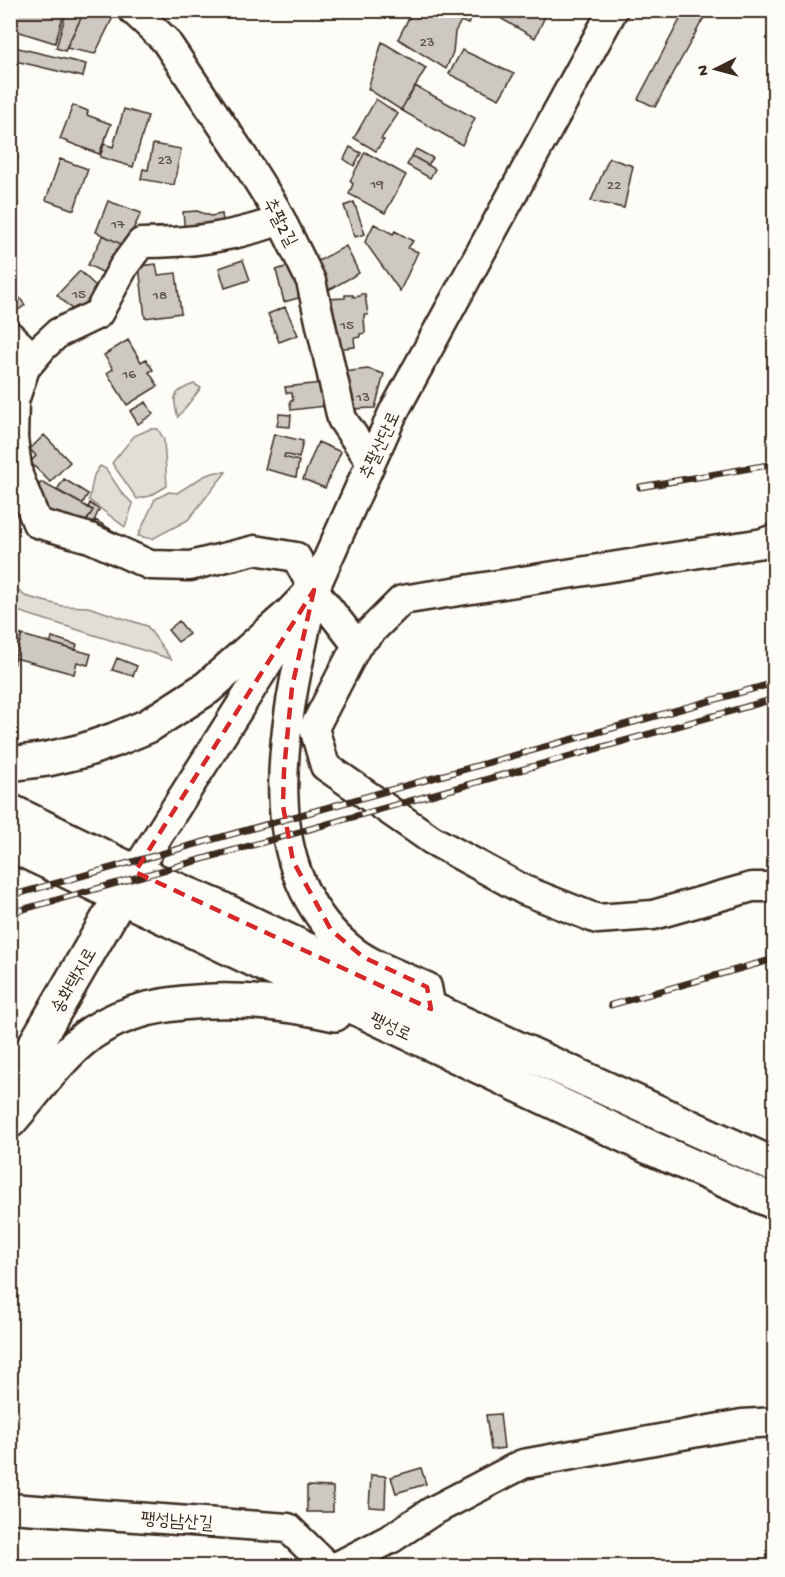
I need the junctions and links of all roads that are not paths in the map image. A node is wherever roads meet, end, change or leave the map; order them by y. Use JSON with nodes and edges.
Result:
{"nodes":[{"id":1,"x":133,"y":10,"type":"edge"},
{"id":2,"x":613,"y":10,"type":"edge"},
{"id":3,"x":281,"y":220,"type":"junction"},
{"id":4,"x":10,"y":336,"type":"edge"},
{"id":5,"x":42,"y":348,"type":"junction"},
{"id":6,"x":371,"y":462,"type":"junction"},
{"id":7,"x":774,"y":539,"type":"edge"},
{"id":8,"x":314,"y":590,"type":"junction"},
{"id":9,"x":357,"y":645,"type":"junction"},
{"id":10,"x":10,"y":764,"type":"edge"},
{"id":11,"x":10,"y":811,"type":"edge"},
{"id":12,"x":10,"y":844,"type":"edge"},
{"id":13,"x":128,"y":885,"type":"junction"},
{"id":14,"x":774,"y":887,"type":"edge"},
{"id":15,"x":431,"y":1008,"type":"junction"},
{"id":16,"x":431,"y":1044,"type":"junction"},
{"id":17,"x":10,"y":1088,"type":"edge"},
{"id":18,"x":10,"y":1120,"type":"edge"},
{"id":19,"x":774,"y":1165,"type":"edge"},
{"id":20,"x":774,"y":1202,"type":"edge"},
{"id":21,"x":774,"y":1422,"type":"edge"},
{"id":22,"x":10,"y":1508,"type":"edge"},
{"id":23,"x":327,"y":1566,"type":"edge"},
{"id":24,"x":338,"y":1566,"type":"edge"}],
"edges":[{"from":1,"to":3,"type":"street","name":"추팔2길"},
{"from":2,"to":6,"type":"street","name":"추팔산단로"},
{"from":3,"to":5,"type":"street"},
{"from":3,"to":6,"type":"street","name":"추팔2길"},
{"from":4,"to":5,"type":"street"},
{"from":5,"to":8,"type":"street"},
{"from":6,"to":8,"type":"street","name":"추팔산단로"},
{"from":7,"to":9,"type":"street"},
{"from":8,"to":9,"type":"street"},
{"from":8,"to":10,"type":"main road"},
{"from":8,"to":13,"type":"street","name":"추팔산단로"},
{"from":8,"to":15,"type":"street"},
{"from":9,"to":14,"type":"street"},
{"from":11,"to":13,"type":"main road","name":"팽성로"},
{"from":12,"to":13,"type":"main road","name":"팽성로"},
{"from":13,"to":15,"type":"main road","name":"팽성로"},
{"from":13,"to":16,"type":"main road","name":"팽성로"},
{"from":13,"to":17,"type":"main road","name":"송화택지로"},
{"from":15,"to":19,"type":"main road","name":"팽성로"},
{"from":16,"to":18,"type":"main road"},
{"from":16,"to":20,"type":"main road","name":"팽성로"},
{"from":21,"to":24,"type":"street"},
{"from":22,"to":23,"type":"street","name":"팽성남산길"}]}
